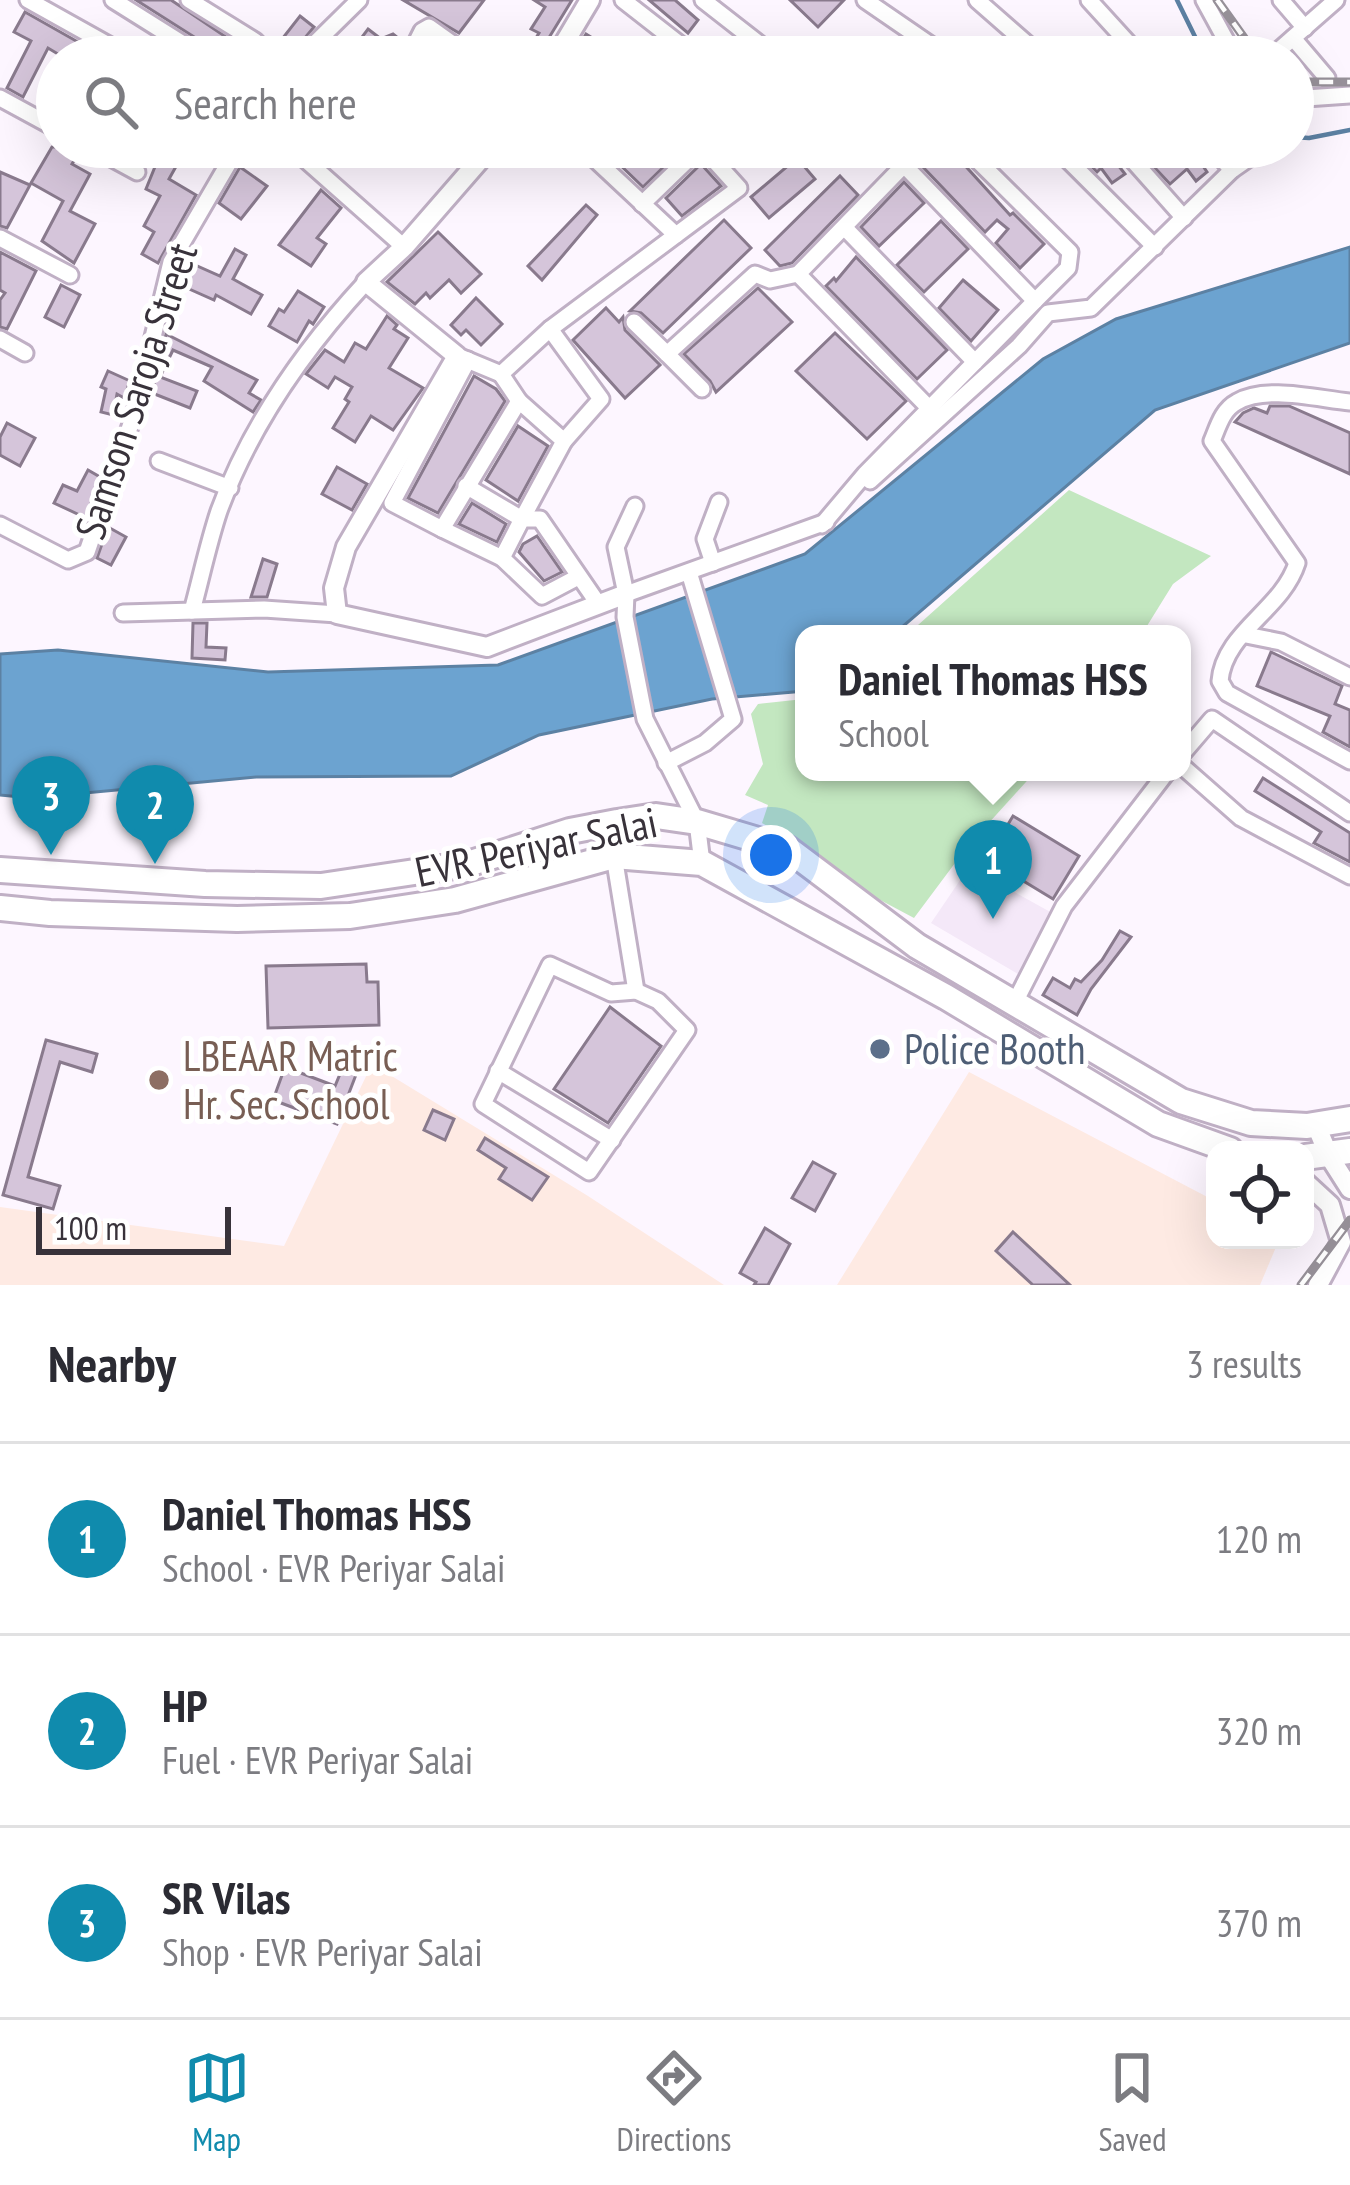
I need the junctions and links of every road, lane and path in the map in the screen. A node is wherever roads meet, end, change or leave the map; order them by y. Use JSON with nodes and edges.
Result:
{"nodes":[{"id":1,"x":28,"y":0,"type":"edge"},
{"id":2,"x":113,"y":0,"type":"edge"},
{"id":3,"x":189,"y":0,"type":"edge"},
{"id":4,"x":359,"y":0,"type":"edge"},
{"id":5,"x":590,"y":0,"type":"edge"},
{"id":6,"x":623,"y":0,"type":"edge"},
{"id":7,"x":704,"y":0,"type":"edge"},
{"id":8,"x":865,"y":0,"type":"edge"},
{"id":9,"x":977,"y":0,"type":"edge"},
{"id":10,"x":1089,"y":0,"type":"edge"},
{"id":11,"x":1204,"y":0,"type":"edge"},
{"id":12,"x":1281,"y":0,"type":"edge"},
{"id":13,"x":1336,"y":0,"type":"edge"},
{"id":14,"x":1299,"y":33,"type":"junction"},
{"id":15,"x":92,"y":36,"type":"edge"},
{"id":16,"x":170,"y":36,"type":"edge"},
{"id":17,"x":247,"y":36,"type":"edge"},
{"id":18,"x":322,"y":36,"type":"edge"},
{"id":19,"x":569,"y":36,"type":"edge"},
{"id":20,"x":669,"y":36,"type":"edge"},
{"id":21,"x":749,"y":36,"type":"edge"},
{"id":22,"x":917,"y":36,"type":"edge"},
{"id":23,"x":1018,"y":36,"type":"edge"},
{"id":24,"x":1122,"y":36,"type":"edge"},
{"id":25,"x":1224,"y":36,"type":"edge"},
{"id":26,"x":1295,"y":36,"type":"edge"},
{"id":27,"x":1301,"y":36,"type":"edge"},
{"id":28,"x":1314,"y":57,"type":"edge"},
{"id":29,"x":1327,"y":78,"type":"dead end"},
{"id":30,"x":1350,"y":95,"type":"edge"},
{"id":31,"x":1314,"y":97,"type":"edge"},
{"id":32,"x":0,"y":98,"type":"edge"},
{"id":33,"x":36,"y":118,"type":"edge"},
{"id":34,"x":130,"y":168,"type":"edge"},
{"id":35,"x":226,"y":168,"type":"edge"},
{"id":36,"x":314,"y":168,"type":"edge"},
{"id":37,"x":473,"y":168,"type":"edge"},
{"id":38,"x":604,"y":168,"type":"edge"},
{"id":39,"x":680,"y":168,"type":"edge"},
{"id":40,"x":721,"y":168,"type":"edge"},
{"id":41,"x":901,"y":168,"type":"edge"},
{"id":42,"x":907,"y":168,"type":"edge"},
{"id":43,"x":985,"y":168,"type":"edge"},
{"id":44,"x":1076,"y":168,"type":"edge"},
{"id":45,"x":1140,"y":168,"type":"edge"},
{"id":46,"x":1235,"y":168,"type":"edge"},
{"id":47,"x":1232,"y":170,"type":"joint"},
{"id":48,"x":137,"y":172,"type":"dead end"},
{"id":49,"x":642,"y":204,"type":"junction"},
{"id":50,"x":1184,"y":218,"type":"junction"},
{"id":51,"x":845,"y":228,"type":"junction"},
{"id":52,"x":676,"y":235,"type":"junction"},
{"id":53,"x":0,"y":238,"type":"edge"},
{"id":54,"x":1155,"y":247,"type":"junction"},
{"id":55,"x":404,"y":248,"type":"junction"},
{"id":56,"x":798,"y":274,"type":"junction"},
{"id":57,"x":70,"y":275,"type":"dead end"},
{"id":58,"x":366,"y":282,"type":"junction"},
{"id":59,"x":1035,"y":301,"type":"junction"},
{"id":60,"x":634,"y":322,"type":"dead end"},
{"id":61,"x":550,"y":329,"type":"junction"},
{"id":62,"x":0,"y":339,"type":"edge"},
{"id":63,"x":25,"y":353,"type":"dead end"},
{"id":64,"x":667,"y":354,"type":"junction"},
{"id":65,"x":462,"y":358,"type":"junction"},
{"id":66,"x":975,"y":362,"type":"junction"},
{"id":67,"x":501,"y":374,"type":"junction"},
{"id":68,"x":702,"y":389,"type":"dead end"},
{"id":69,"x":519,"y":401,"type":"junction"},
{"id":70,"x":1350,"y":402,"type":"edge"},
{"id":71,"x":929,"y":408,"type":"junction"},
{"id":72,"x":564,"y":442,"type":"junction"},
{"id":73,"x":160,"y":461,"type":"dead end"},
{"id":74,"x":466,"y":486,"type":"junction"},
{"id":75,"x":230,"y":488,"type":"junction"},
{"id":76,"x":719,"y":502,"type":"dead end"},
{"id":77,"x":635,"y":506,"type":"dead end"},
{"id":78,"x":522,"y":519,"type":"junction"},
{"id":79,"x":0,"y":525,"type":"edge"},
{"id":80,"x":822,"y":525,"type":"junction"},
{"id":81,"x":442,"y":529,"type":"junction"},
{"id":82,"x":502,"y":558,"type":"junction"},
{"id":83,"x":712,"y":563,"type":"junction"},
{"id":84,"x":578,"y":577,"type":"junction"},
{"id":85,"x":692,"y":580,"type":"junction"},
{"id":86,"x":626,"y":593,"type":"junction"},
{"id":87,"x":599,"y":605,"type":"junction"},
{"id":88,"x":192,"y":611,"type":"junction"},
{"id":89,"x":123,"y":613,"type":"dead end"},
{"id":90,"x":337,"y":614,"type":"junction"},
{"id":91,"x":1246,"y":635,"type":"junction"},
{"id":92,"x":1350,"y":677,"type":"edge"},
{"id":93,"x":1191,"y":744,"type":"edge"},
{"id":94,"x":1350,"y":761,"type":"edge"},
{"id":95,"x":666,"y":764,"type":"junction"},
{"id":96,"x":1191,"y":774,"type":"edge"},
{"id":97,"x":1159,"y":781,"type":"edge"},
{"id":98,"x":1350,"y":813,"type":"edge"},
{"id":99,"x":698,"y":822,"type":"junction"},
{"id":100,"x":614,"y":856,"type":"junction"},
{"id":101,"x":702,"y":863,"type":"junction"},
{"id":102,"x":0,"y":870,"type":"edge"},
{"id":103,"x":817,"y":874,"type":"junction"},
{"id":104,"x":1350,"y":876,"type":"edge"},
{"id":105,"x":0,"y":908,"type":"edge"},
{"id":106,"x":788,"y":910,"type":"junction"},
{"id":107,"x":636,"y":991,"type":"junction"},
{"id":108,"x":1014,"y":1004,"type":"junction"},
{"id":109,"x":498,"y":1071,"type":"junction"},
{"id":110,"x":1350,"y":1119,"type":"edge"},
{"id":111,"x":1316,"y":1125,"type":"junction"},
{"id":112,"x":612,"y":1140,"type":"junction"},
{"id":113,"x":1206,"y":1141,"type":"edge"},
{"id":114,"x":1338,"y":1168,"type":"edge"},
{"id":115,"x":1314,"y":1190,"type":"edge"},
{"id":116,"x":1345,"y":1238,"type":"edge"},
{"id":117,"x":1318,"y":1285,"type":"edge"}],
"edges":[{"from":1,"to":15,"type":"street"},
{"from":2,"to":16,"type":"street"},
{"from":3,"to":17,"type":"street"},
{"from":4,"to":18,"type":"street"},
{"from":5,"to":19,"type":"street"},
{"from":6,"to":20,"type":"street"},
{"from":7,"to":21,"type":"street"},
{"from":8,"to":22,"type":"street"},
{"from":9,"to":23,"type":"street"},
{"from":10,"to":24,"type":"street"},
{"from":11,"to":25,"type":"street"},
{"from":12,"to":14,"type":"street"},
{"from":13,"to":14,"type":"street"},
{"from":14,"to":26,"type":"street"},
{"from":14,"to":27,"type":"street"},
{"from":28,"to":29,"type":"street"},
{"from":30,"to":31,"type":"street"},
{"from":32,"to":33,"type":"street"},
{"from":34,"to":48,"type":"street"},
{"from":35,"to":79,"type":"street","name":"Samson Saroja Street"},
{"from":36,"to":55,"type":"street"},
{"from":37,"to":55,"type":"street"},
{"from":38,"to":49,"type":"street"},
{"from":39,"to":49,"type":"street"},
{"from":40,"to":52,"type":"street"},
{"from":41,"to":51,"type":"street"},
{"from":42,"to":59,"type":"street"},
{"from":43,"to":59,"type":"street"},
{"from":44,"to":54,"type":"street"},
{"from":45,"to":50,"type":"street"},
{"from":46,"to":47,"type":"street"},
{"from":47,"to":50,"type":"street"},
{"from":49,"to":52,"type":"street"},
{"from":50,"to":54,"type":"street"},
{"from":51,"to":56,"type":"street"},
{"from":51,"to":66,"type":"street"},
{"from":52,"to":61,"type":"street"},
{"from":53,"to":57,"type":"street"},
{"from":54,"to":80,"type":"street"},
{"from":55,"to":58,"type":"street"},
{"from":56,"to":64,"type":"street"},
{"from":56,"to":71,"type":"street"},
{"from":58,"to":65,"type":"street"},
{"from":58,"to":75,"type":"street"},
{"from":59,"to":66,"type":"street"},
{"from":60,"to":64,"type":"street"},
{"from":61,"to":67,"type":"street"},
{"from":61,"to":72,"type":"street"},
{"from":62,"to":63,"type":"street"},
{"from":64,"to":68,"type":"street"},
{"from":65,"to":67,"type":"street"},
{"from":65,"to":81,"type":"street"},
{"from":65,"to":90,"type":"street"},
{"from":66,"to":71,"type":"street"},
{"from":67,"to":69,"type":"street"},
{"from":69,"to":72,"type":"street"},
{"from":69,"to":74,"type":"street"},
{"from":70,"to":91,"type":"street"},
{"from":71,"to":80,"type":"street"},
{"from":72,"to":78,"type":"street"},
{"from":73,"to":75,"type":"street"},
{"from":74,"to":78,"type":"street"},
{"from":74,"to":81,"type":"street"},
{"from":75,"to":88,"type":"street"},
{"from":76,"to":83,"type":"street"},
{"from":77,"to":86,"type":"street"},
{"from":78,"to":82,"type":"street"},
{"from":78,"to":84,"type":"street"},
{"from":80,"to":83,"type":"street"},
{"from":81,"to":82,"type":"street"},
{"from":82,"to":84,"type":"street"},
{"from":83,"to":85,"type":"street"},
{"from":84,"to":87,"type":"street"},
{"from":85,"to":86,"type":"street"},
{"from":85,"to":95,"type":"street"},
{"from":86,"to":87,"type":"street"},
{"from":86,"to":95,"type":"street"},
{"from":87,"to":90,"type":"street"},
{"from":88,"to":89,"type":"street"},
{"from":88,"to":90,"type":"street"},
{"from":91,"to":92,"type":"street"},
{"from":91,"to":94,"type":"street"},
{"from":93,"to":98,"type":"street"},
{"from":95,"to":99,"type":"street"},
{"from":96,"to":104,"type":"street"},
{"from":97,"to":108,"type":"street"},
{"from":99,"to":101,"type":"street"},
{"from":99,"to":102,"type":"main road","name":"EVR Periyar Salai"},
{"from":99,"to":103,"type":"main road","name":"EVR Periyar Salai"},
{"from":100,"to":101,"type":"main road","name":"EVR Periyar Salai"},
{"from":100,"to":105,"type":"main road","name":"EVR Periyar Salai"},
{"from":100,"to":107,"type":"street"},
{"from":101,"to":106,"type":"main road","name":"EVR Periyar Salai"},
{"from":103,"to":106,"type":"main road"},
{"from":103,"to":108,"type":"main road","name":"EVR Periyar Salai"},
{"from":106,"to":113,"type":"main road","name":"EVR Periyar Salai"},
{"from":107,"to":109,"type":"street"},
{"from":107,"to":112,"type":"street"},
{"from":108,"to":111,"type":"main road","name":"EVR Periyar Salai"},
{"from":109,"to":112,"type":"street"},
{"from":109,"to":112,"type":"street"},
{"from":110,"to":111,"type":"main road","name":"EVR Periyar Salai"},
{"from":111,"to":114,"type":"street"},
{"from":115,"to":116,"type":"street"},
{"from":116,"to":117,"type":"street"}]}
